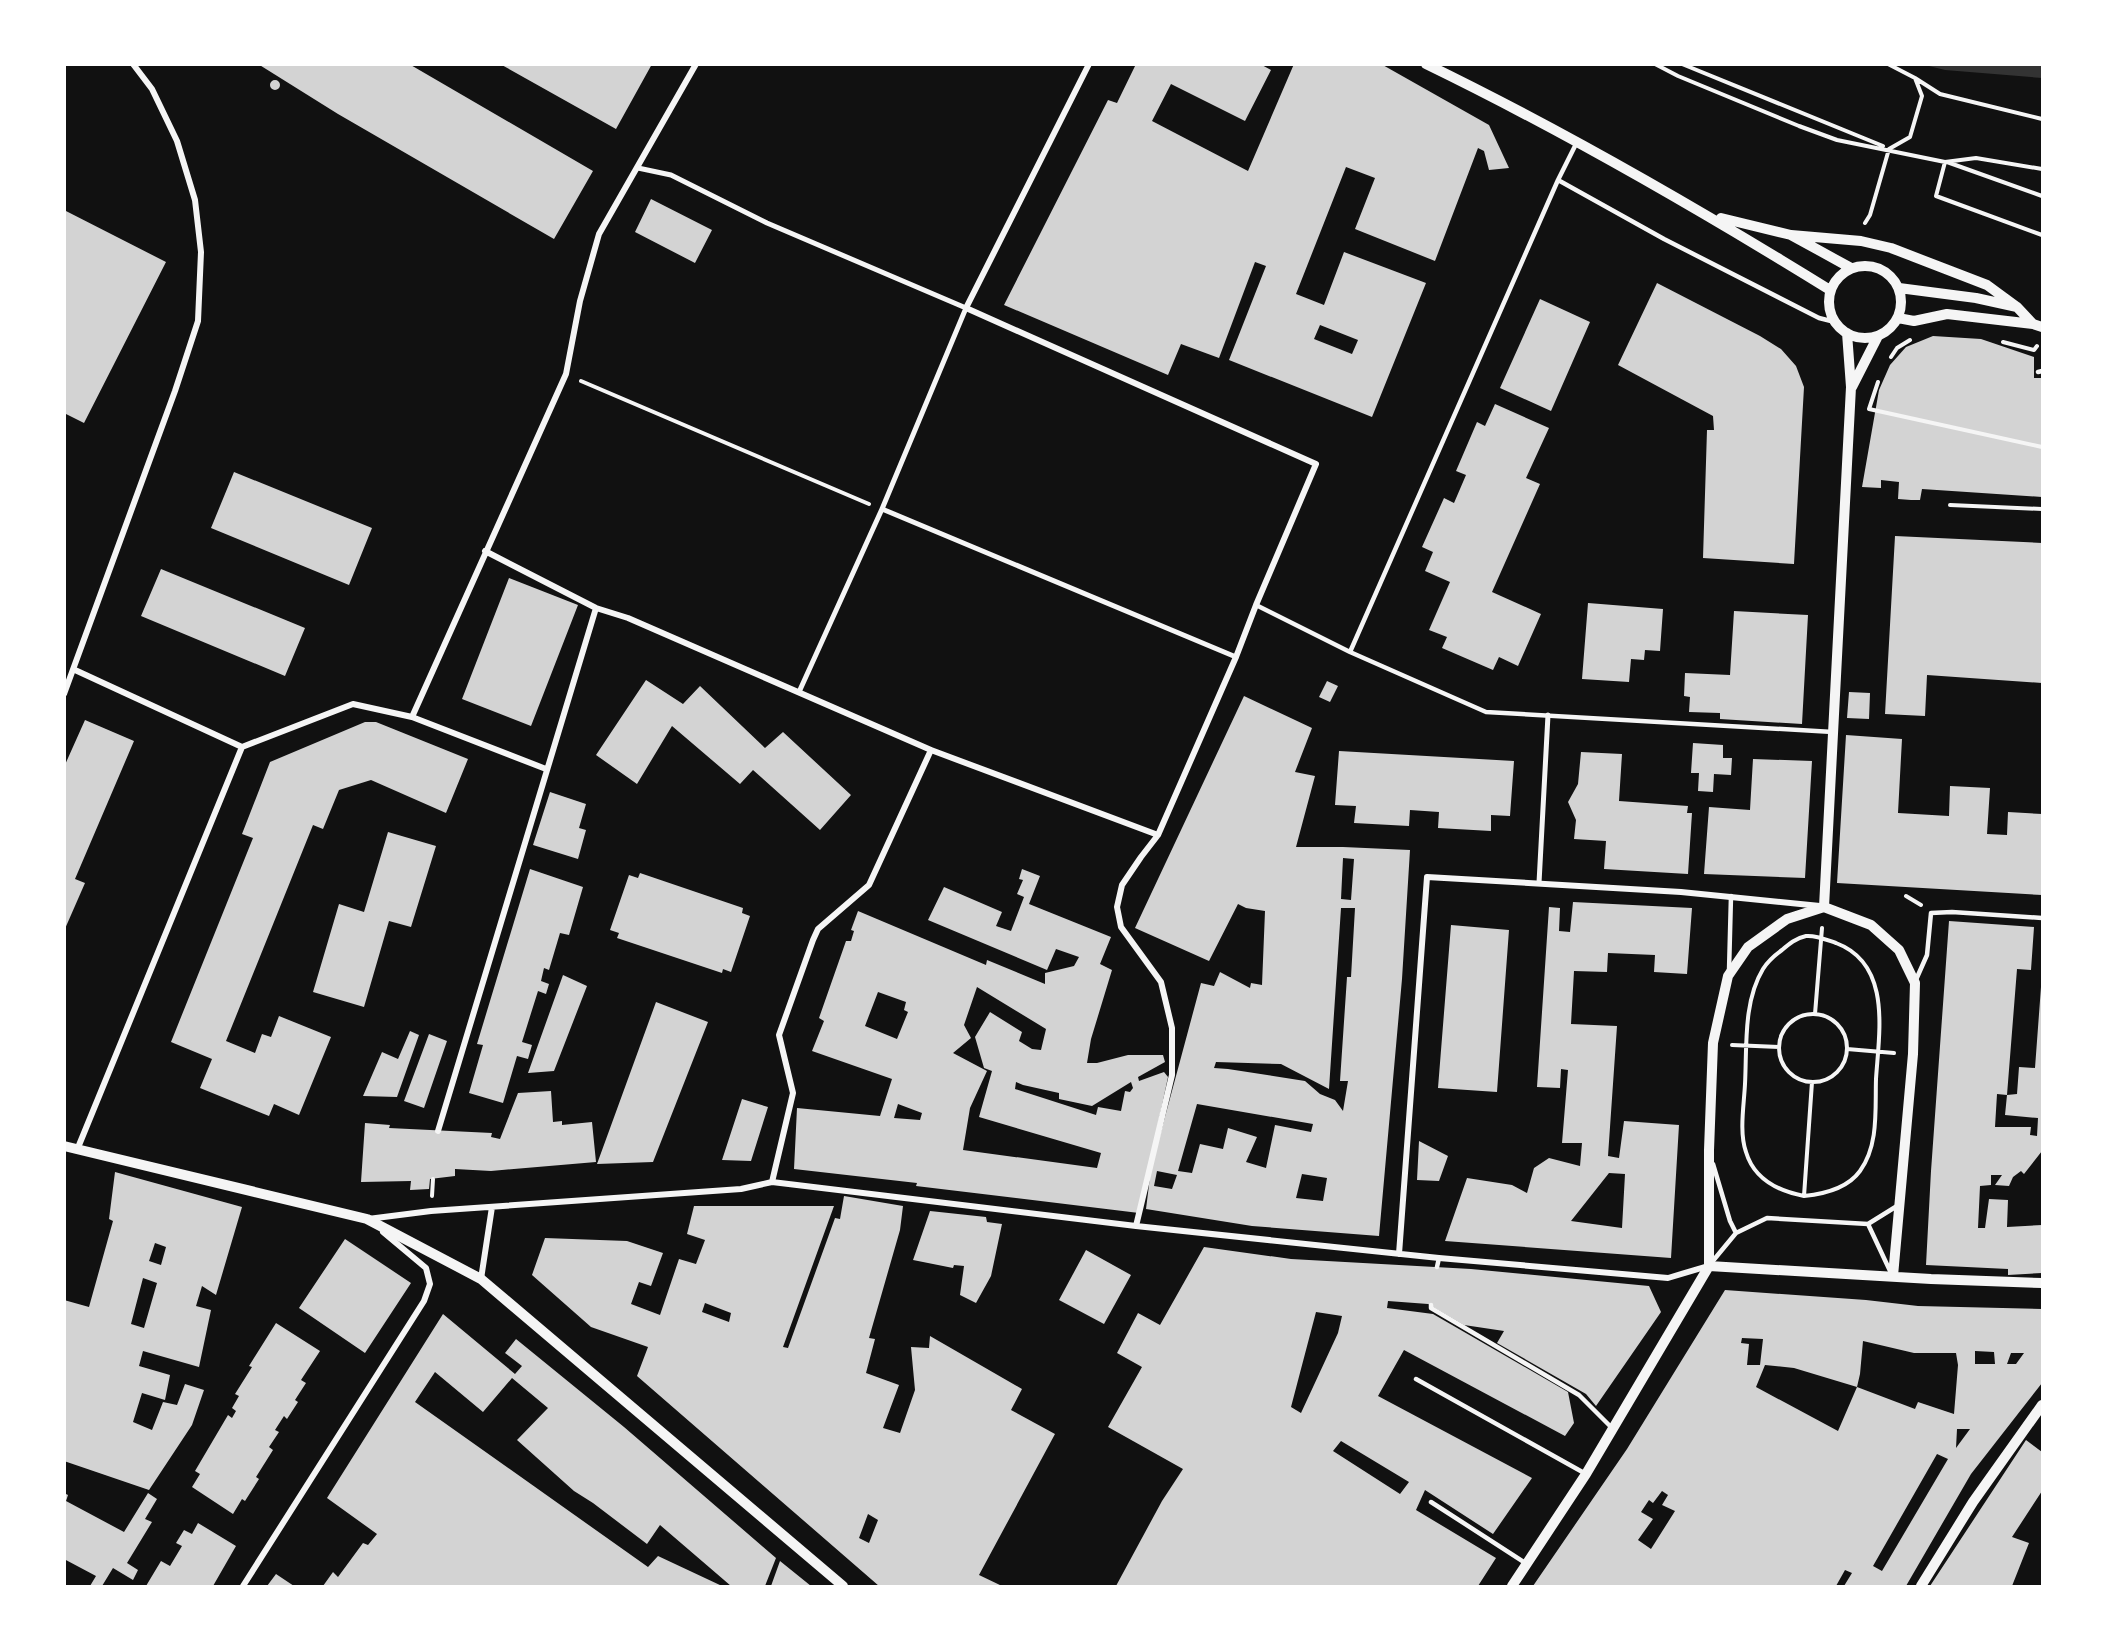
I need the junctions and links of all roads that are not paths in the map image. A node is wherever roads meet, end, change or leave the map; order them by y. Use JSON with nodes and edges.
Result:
{"nodes":[{"id":1,"x":133,"y":64,"type":"edge"},
{"id":2,"x":696,"y":64,"type":"edge"},
{"id":3,"x":1089,"y":64,"type":"edge"},
{"id":4,"x":1426,"y":64,"type":"edge"},
{"id":5,"x":1577,"y":141,"type":"junction"},
{"id":6,"x":638,"y":168,"type":"junction"},
{"id":7,"x":1558,"y":180,"type":"junction"},
{"id":8,"x":1710,"y":216,"type":"junction"},
{"id":9,"x":1791,"y":235,"type":"junction"},
{"id":10,"x":1851,"y":268,"type":"junction"},
{"id":11,"x":1899,"y":288,"type":"junction"},
{"id":12,"x":1830,"y":290,"type":"junction"},
{"id":13,"x":2018,"y":307,"type":"junction"},
{"id":14,"x":966,"y":308,"type":"junction"},
{"id":15,"x":1898,"y":318,"type":"junction"},
{"id":16,"x":1835,"y":322,"type":"junction"},
{"id":17,"x":2038,"y":326,"type":"edge"},
{"id":18,"x":1846,"y":333,"type":"junction"},
{"id":19,"x":1878,"y":336,"type":"junction"},
{"id":20,"x":1851,"y":387,"type":"junction"},
{"id":21,"x":882,"y":509,"type":"junction"},
{"id":22,"x":485,"y":551,"type":"junction"},
{"id":23,"x":1256,"y":605,"type":"junction"},
{"id":24,"x":596,"y":608,"type":"junction"},
{"id":25,"x":1350,"y":652,"type":"junction"},
{"id":26,"x":1236,"y":657,"type":"junction"},
{"id":27,"x":75,"y":670,"type":"junction"},
{"id":28,"x":799,"y":692,"type":"junction"},
{"id":29,"x":64,"y":694,"type":"edge"},
{"id":30,"x":1548,"y":715,"type":"junction"},
{"id":31,"x":412,"y":717,"type":"junction"},
{"id":32,"x":1833,"y":732,"type":"junction"},
{"id":33,"x":242,"y":747,"type":"junction"},
{"id":34,"x":931,"y":750,"type":"junction"},
{"id":35,"x":546,"y":769,"type":"junction"},
{"id":36,"x":1158,"y":836,"type":"junction"},
{"id":37,"x":1539,"y":883,"type":"junction"},
{"id":38,"x":1731,"y":896,"type":"junction"},
{"id":39,"x":1824,"y":907,"type":"junction"},
{"id":40,"x":2043,"y":918,"type":"edge"},
{"id":41,"x":1728,"y":976,"type":"junction"},
{"id":42,"x":1915,"y":983,"type":"junction"},
{"id":43,"x":438,"y":1131,"type":"dead end"},
{"id":44,"x":64,"y":1146,"type":"edge"},
{"id":45,"x":77,"y":1150,"type":"junction"},
{"id":46,"x":1709,"y":1150,"type":"junction"},
{"id":47,"x":772,"y":1182,"type":"junction"},
{"id":48,"x":1899,"y":1205,"type":"junction"},
{"id":49,"x":492,"y":1207,"type":"junction"},
{"id":50,"x":367,"y":1219,"type":"junction"},
{"id":51,"x":1868,"y":1224,"type":"junction"},
{"id":52,"x":1136,"y":1226,"type":"junction"},
{"id":53,"x":1736,"y":1233,"type":"junction"},
{"id":54,"x":1399,"y":1254,"type":"junction"},
{"id":55,"x":1439,"y":1258,"type":"junction"},
{"id":56,"x":1709,"y":1266,"type":"junction"},
{"id":57,"x":1437,"y":1267,"type":"dead end"},
{"id":58,"x":1893,"y":1276,"type":"junction"},
{"id":59,"x":481,"y":1279,"type":"junction"},
{"id":60,"x":2043,"y":1283,"type":"edge"},
{"id":61,"x":1431,"y":1305,"type":"dead end"},
{"id":62,"x":1416,"y":1379,"type":"dead end"},
{"id":63,"x":2043,"y":1405,"type":"edge"},
{"id":64,"x":1613,"y":1429,"type":"junction"},
{"id":65,"x":1586,"y":1474,"type":"junction"},
{"id":66,"x":1431,"y":1502,"type":"dead end"},
{"id":67,"x":1527,"y":1564,"type":"junction"},
{"id":68,"x":243,"y":1587,"type":"edge"},
{"id":69,"x":843,"y":1587,"type":"edge"},
{"id":70,"x":1512,"y":1587,"type":"edge"},
{"id":71,"x":1921,"y":1587,"type":"edge"}],
"edges":[{"from":1,"to":27,"type":"street"},
{"from":2,"to":6,"type":"street"},
{"from":3,"to":14,"type":"street"},
{"from":4,"to":5,"type":"street"},
{"from":5,"to":7,"type":"lane"},
{"from":5,"to":8,"type":"street"},
{"from":6,"to":14,"type":"street"},
{"from":6,"to":22,"type":"street"},
{"from":7,"to":16,"type":"lane"},
{"from":7,"to":25,"type":"lane"},
{"from":8,"to":9,"type":"street"},
{"from":8,"to":12,"type":"street"},
{"from":9,"to":10,"type":"street"},
{"from":9,"to":13,"type":"street"},
{"from":10,"to":11,"type":"street"},
{"from":10,"to":12,"type":"street"},
{"from":11,"to":13,"type":"street"},
{"from":11,"to":15,"type":"street"},
{"from":12,"to":16,"type":"street"},
{"from":13,"to":17,"type":"street"},
{"from":14,"to":21,"type":"street"},
{"from":14,"to":23,"type":"street"},
{"from":15,"to":17,"type":"street"},
{"from":15,"to":19,"type":"street"},
{"from":16,"to":18,"type":"street"},
{"from":18,"to":19,"type":"street"},
{"from":18,"to":20,"type":"street"},
{"from":19,"to":20,"type":"street"},
{"from":20,"to":32,"type":"street"},
{"from":21,"to":26,"type":"street"},
{"from":21,"to":28,"type":"street"},
{"from":22,"to":24,"type":"street"},
{"from":22,"to":31,"type":"street"},
{"from":23,"to":25,"type":"lane"},
{"from":23,"to":26,"type":"street"},
{"from":24,"to":28,"type":"street"},
{"from":24,"to":35,"type":"street"},
{"from":25,"to":30,"type":"lane"},
{"from":26,"to":36,"type":"street"},
{"from":27,"to":29,"type":"street"},
{"from":27,"to":33,"type":"street"},
{"from":28,"to":34,"type":"street"},
{"from":30,"to":32,"type":"lane"},
{"from":30,"to":37,"type":"street"},
{"from":31,"to":33,"type":"street"},
{"from":31,"to":35,"type":"street"},
{"from":32,"to":39,"type":"street"},
{"from":33,"to":45,"type":"street"},
{"from":34,"to":36,"type":"street"},
{"from":34,"to":47,"type":"street"},
{"from":35,"to":43,"type":"street"},
{"from":36,"to":52,"type":"street"},
{"from":37,"to":38,"type":"street"},
{"from":37,"to":54,"type":"street"},
{"from":38,"to":39,"type":"street"},
{"from":38,"to":41,"type":"lane"},
{"from":39,"to":41,"type":"street"},
{"from":39,"to":42,"type":"street"},
{"from":40,"to":42,"type":"lane"},
{"from":41,"to":46,"type":"street"},
{"from":42,"to":48,"type":"street"},
{"from":44,"to":45,"type":"street"},
{"from":45,"to":50,"type":"street"},
{"from":46,"to":53,"type":"lane"},
{"from":46,"to":56,"type":"street"},
{"from":47,"to":49,"type":"street"},
{"from":47,"to":52,"type":"street"},
{"from":48,"to":51,"type":"lane"},
{"from":48,"to":58,"type":"street"},
{"from":49,"to":50,"type":"street"},
{"from":49,"to":59,"type":"street"},
{"from":50,"to":59,"type":"street"},
{"from":50,"to":68,"type":"street"},
{"from":51,"to":53,"type":"lane"},
{"from":51,"to":58,"type":"lane"},
{"from":52,"to":54,"type":"street"},
{"from":53,"to":56,"type":"lane"},
{"from":54,"to":55,"type":"street"},
{"from":55,"to":56,"type":"street"},
{"from":55,"to":57,"type":"lane"},
{"from":56,"to":58,"type":"street"},
{"from":56,"to":64,"type":"street"},
{"from":58,"to":60,"type":"street"},
{"from":59,"to":69,"type":"street"},
{"from":61,"to":64,"type":"lane"},
{"from":62,"to":65,"type":"lane"},
{"from":63,"to":71,"type":"street"},
{"from":64,"to":65,"type":"street"},
{"from":65,"to":67,"type":"street"},
{"from":66,"to":67,"type":"lane"},
{"from":67,"to":70,"type":"street"}]}
